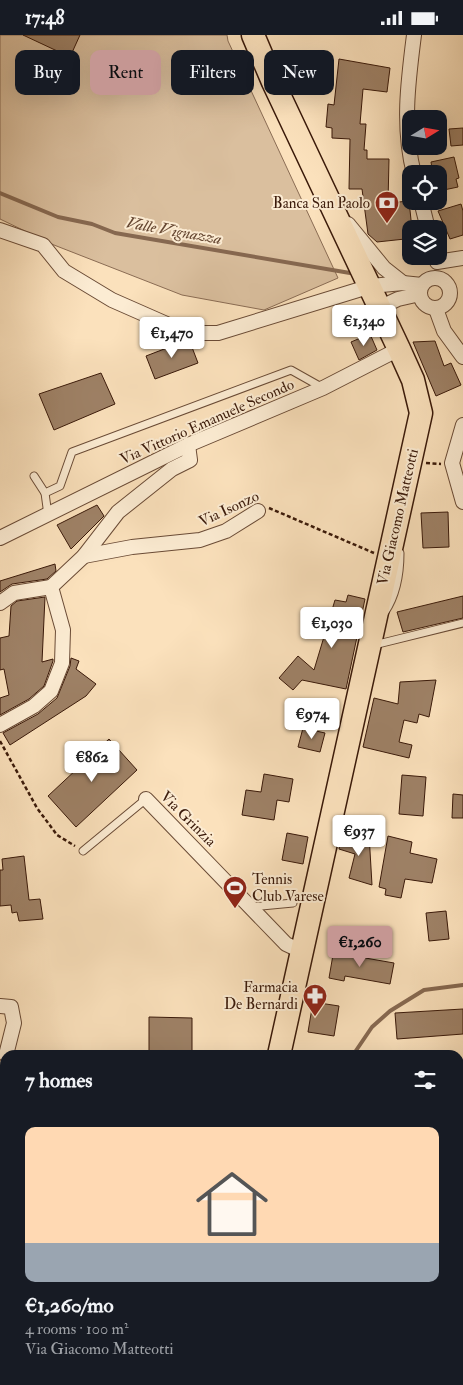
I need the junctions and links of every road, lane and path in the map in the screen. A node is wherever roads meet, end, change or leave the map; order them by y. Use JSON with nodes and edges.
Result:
{"nodes":[{"id":1,"x":253,"y":35,"type":"edge"},
{"id":2,"x":414,"y":35,"type":"edge"},
{"id":3,"x":412,"y":165,"type":"edge"},
{"id":4,"x":326,"y":194,"type":"junction"},
{"id":5,"x":0,"y":230,"type":"edge"},
{"id":6,"x":463,"y":258,"type":"edge"},
{"id":7,"x":447,"y":259,"type":"edge"},
{"id":8,"x":436,"y":265,"type":"edge"},
{"id":9,"x":436,"y":278,"type":"junction"},
{"id":10,"x":403,"y":283,"type":"junction"},
{"id":11,"x":371,"y":286,"type":"junction"},
{"id":12,"x":421,"y":290,"type":"junction"},
{"id":13,"x":381,"y":307,"type":"junction"},
{"id":14,"x":436,"y":309,"type":"junction"},
{"id":15,"x":399,"y":349,"type":"junction"},
{"id":16,"x":462,"y":353,"type":"edge"},
{"id":17,"x":323,"y":388,"type":"junction"},
{"id":18,"x":461,"y":434,"type":"edge"},
{"id":19,"x":188,"y":445,"type":"junction"},
{"id":20,"x":456,"y":460,"type":"edge"},
{"id":21,"x":412,"y":461,"type":"junction"},
{"id":22,"x":34,"y":476,"type":"dead end"},
{"id":23,"x":45,"y":493,"type":"junction"},
{"id":24,"x":463,"y":502,"type":"edge"},
{"id":25,"x":258,"y":511,"type":"joint"},
{"id":26,"x":48,"y":516,"type":"junction"},
{"id":27,"x":0,"y":538,"type":"edge"},
{"id":28,"x":378,"y":555,"type":"dead end"},
{"id":29,"x":84,"y":556,"type":"junction"},
{"id":30,"x":51,"y":587,"type":"junction"},
{"id":31,"x":0,"y":603,"type":"edge"},
{"id":32,"x":463,"y":623,"type":"edge"},
{"id":33,"x":368,"y":647,"type":"junction"},
{"id":34,"x":0,"y":725,"type":"edge"},
{"id":35,"x":0,"y":741,"type":"edge"},
{"id":36,"x":146,"y":799,"type":"joint"},
{"id":37,"x":83,"y":851,"type":"joint"},
{"id":38,"x":292,"y":903,"type":"dead end"},
{"id":39,"x":250,"y":907,"type":"junction"},
{"id":40,"x":303,"y":952,"type":"junction"},
{"id":41,"x":0,"y":1005,"type":"edge"},
{"id":42,"x":7,"y":1050,"type":"edge"},
{"id":43,"x":280,"y":1050,"type":"edge"}],
"edges":[{"from":1,"to":4,"type":"main road","name":"Via Giacomo Matteotti"},
{"from":2,"to":3,"type":"street"},
{"from":4,"to":10,"type":"street"},
{"from":4,"to":11,"type":"main road","name":"Via Giacomo Matteotti"},
{"from":5,"to":11,"type":"street"},
{"from":6,"to":7,"type":"street"},
{"from":8,"to":9,"type":"street"},
{"from":9,"to":12,"type":"street"},
{"from":9,"to":14,"type":"street"},
{"from":10,"to":11,"type":"street"},
{"from":10,"to":12,"type":"street"},
{"from":11,"to":13,"type":"main road","name":"Via Giacomo Matteotti"},
{"from":12,"to":13,"type":"street"},
{"from":12,"to":14,"type":"street"},
{"from":13,"to":15,"type":"main road","name":"Via Giacomo Matteotti"},
{"from":14,"to":16,"type":"street"},
{"from":15,"to":17,"type":"street","name":"Via Vittorio Emanuele Secondo"},
{"from":15,"to":21,"type":"main road","name":"Via Giacomo Matteotti"},
{"from":17,"to":19,"type":"street","name":"Via Vittorio Emanuele Secondo"},
{"from":17,"to":23,"type":"lane"},
{"from":18,"to":20,"type":"street"},
{"from":19,"to":26,"type":"street","name":"Via Vittorio Emanuele Secondo"},
{"from":19,"to":29,"type":"street"},
{"from":20,"to":21,"type":"path"},
{"from":20,"to":24,"type":"street"},
{"from":21,"to":33,"type":"main road","name":"Via Giacomo Matteotti"},
{"from":22,"to":23,"type":"lane"},
{"from":23,"to":26,"type":"lane"},
{"from":25,"to":28,"type":"path","name":"Via Isonzo"},
{"from":25,"to":29,"type":"street","name":"Via Isonzo"},
{"from":26,"to":27,"type":"street","name":"Via Vittorio Emanuele Secondo"},
{"from":29,"to":30,"type":"street"},
{"from":30,"to":31,"type":"street"},
{"from":30,"to":34,"type":"street"},
{"from":32,"to":33,"type":"lane"},
{"from":33,"to":40,"type":"main road","name":"Via Giacomo Matteotti"},
{"from":35,"to":37,"type":"path"},
{"from":36,"to":37,"type":"lane","name":"Via Grinzia"},
{"from":36,"to":39,"type":"street","name":"Via Grinzia"},
{"from":38,"to":39,"type":"lane"},
{"from":39,"to":40,"type":"street","name":"Via Grinzia"},
{"from":40,"to":43,"type":"main road","name":"Via Giacomo Matteotti"},
{"from":41,"to":42,"type":"street"}]}
